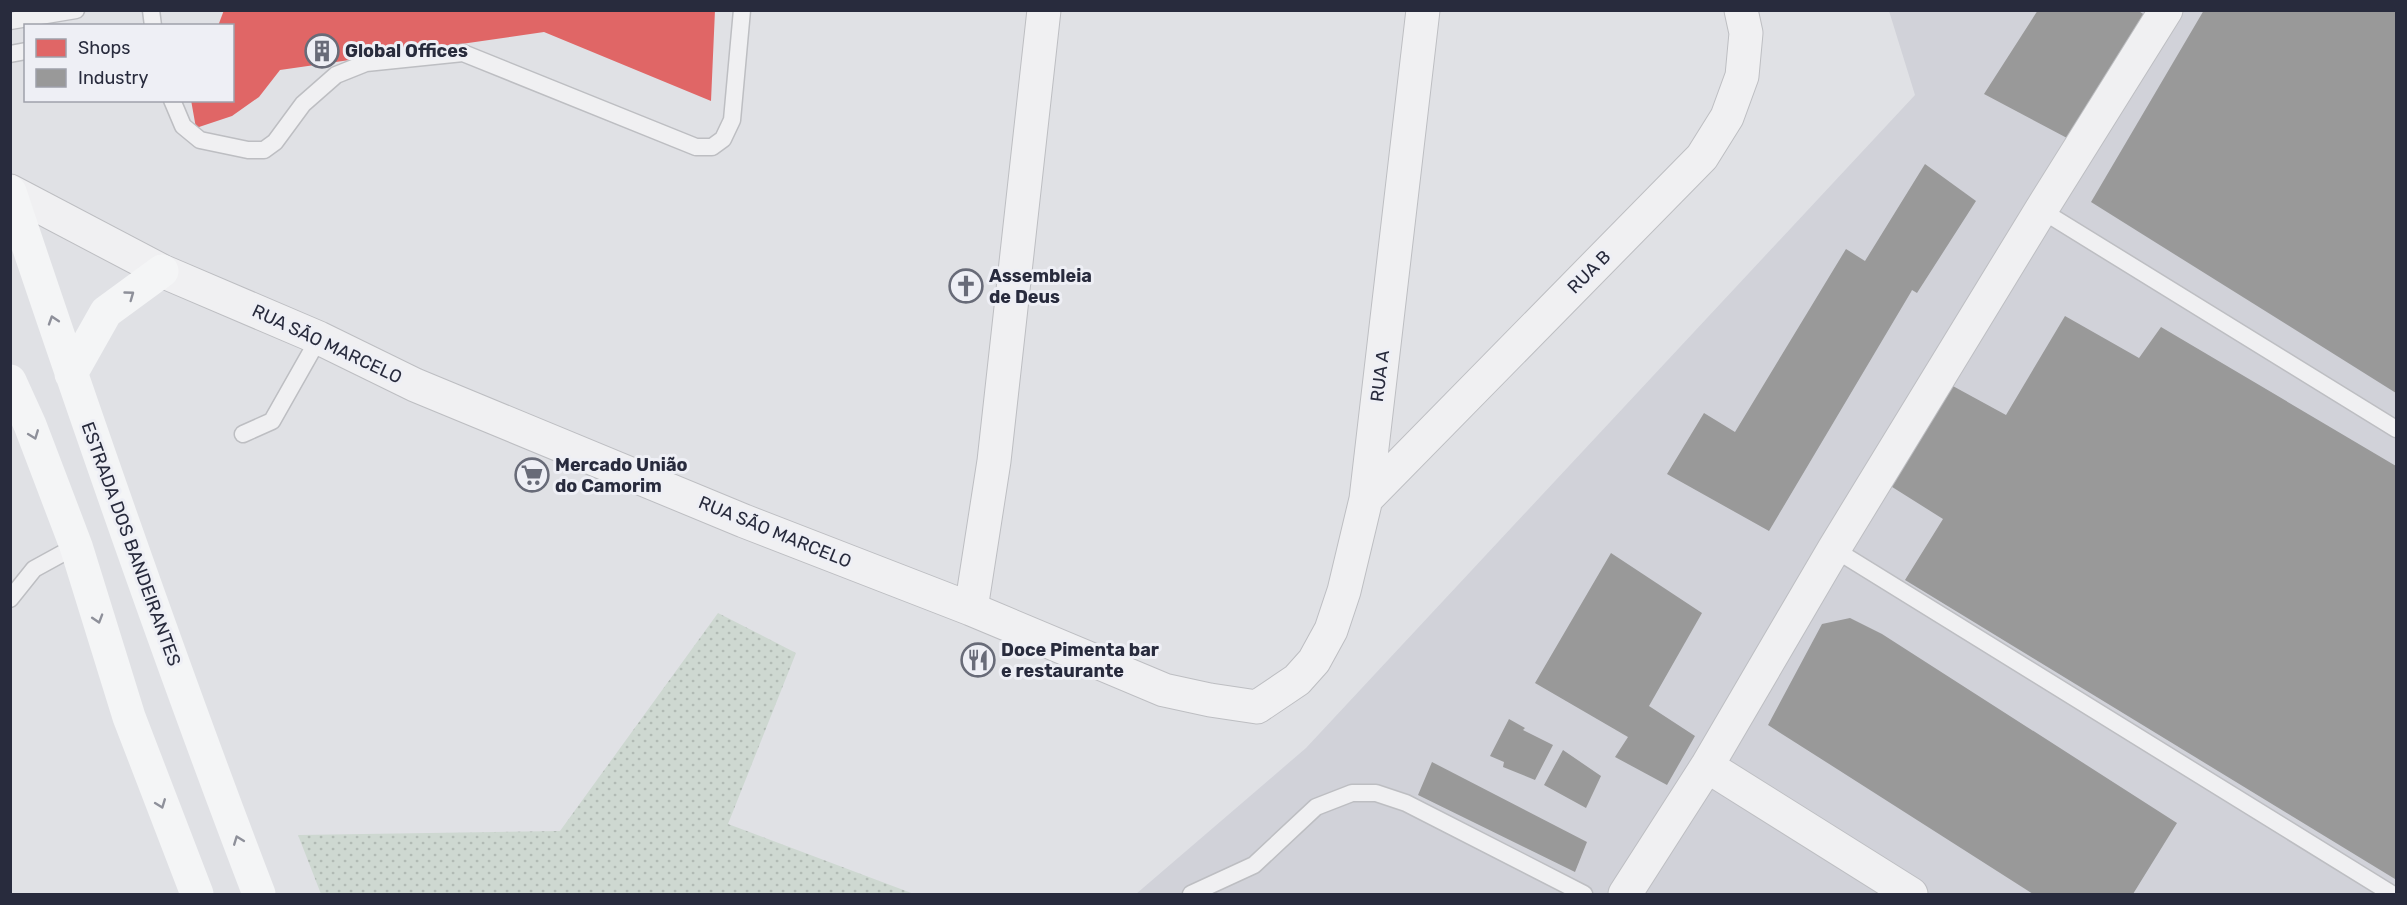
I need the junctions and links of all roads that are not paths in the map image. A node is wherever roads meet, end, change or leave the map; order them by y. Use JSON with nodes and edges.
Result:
{"nodes":[{"id":1,"x":76,"y":10,"type":"edge"},
{"id":2,"x":742,"y":10,"type":"edge"},
{"id":3,"x":1044,"y":10,"type":"edge"},
{"id":4,"x":1423,"y":10,"type":"edge"},
{"id":5,"x":1741,"y":10,"type":"edge"},
{"id":6,"x":2166,"y":10,"type":"edge"},
{"id":7,"x":10,"y":21,"type":"edge"},
{"id":8,"x":173,"y":102,"type":"edge"},
{"id":9,"x":10,"y":192,"type":"edge"},
{"id":10,"x":2041,"y":210,"type":"junction"},
{"id":11,"x":162,"y":271,"type":"junction"},
{"id":12,"x":320,"y":338,"type":"junction"},
{"id":13,"x":71,"y":374,"type":"junction"},
{"id":14,"x":10,"y":381,"type":"edge"},
{"id":15,"x":2397,"y":429,"type":"edge"},
{"id":16,"x":243,"y":434,"type":"dead end"},
{"id":17,"x":1366,"y":499,"type":"junction"},
{"id":18,"x":76,"y":546,"type":"junction"},
{"id":19,"x":1834,"y":549,"type":"junction"},
{"id":20,"x":10,"y":599,"type":"edge"},
{"id":21,"x":971,"y":609,"type":"junction"},
{"id":22,"x":1257,"y":707,"type":"joint"},
{"id":23,"x":1707,"y":766,"type":"junction"},
{"id":24,"x":197,"y":894,"type":"edge"},
{"id":25,"x":258,"y":894,"type":"edge"},
{"id":26,"x":1191,"y":894,"type":"edge"},
{"id":27,"x":1584,"y":894,"type":"edge"},
{"id":28,"x":1625,"y":894,"type":"edge"},
{"id":29,"x":1911,"y":894,"type":"edge"},
{"id":30,"x":2391,"y":894,"type":"edge"}],
"edges":[{"from":1,"to":7,"type":"lane"},
{"from":2,"to":8,"type":"lane"},
{"from":3,"to":21,"type":"street"},
{"from":4,"to":17,"type":"street","name":"RUA A"},
{"from":5,"to":17,"type":"street","name":"RUA B"},
{"from":6,"to":10,"type":"street"},
{"from":9,"to":11,"type":"street","name":"RUA SÃO MARCELO"},
{"from":13,"to":9,"type":"main road","name":"ESTRADA DOS BANDEIRANTES","one_way":true},
{"from":10,"to":15,"type":"lane"},
{"from":10,"to":19,"type":"street"},
{"from":11,"to":12,"type":"street","name":"RUA SÃO MARCELO"},
{"from":13,"to":11,"type":"main road","one_way":true},
{"from":12,"to":16,"type":"lane"},
{"from":12,"to":21,"type":"street","name":"RUA SÃO MARCELO"},
{"from":25,"to":13,"type":"main road","name":"ESTRADA DOS BANDEIRANTES","one_way":true},
{"from":14,"to":18,"type":"main road","one_way":true},
{"from":17,"to":22,"type":"street","name":"RUA A"},
{"from":18,"to":20,"type":"lane"},
{"from":18,"to":24,"type":"main road","one_way":true},
{"from":19,"to":23,"type":"street"},
{"from":19,"to":30,"type":"lane"},
{"from":21,"to":22,"type":"street","name":"RUA SÃO MARCELO"},
{"from":23,"to":28,"type":"street"},
{"from":23,"to":29,"type":"street"},
{"from":26,"to":27,"type":"lane"}]}
